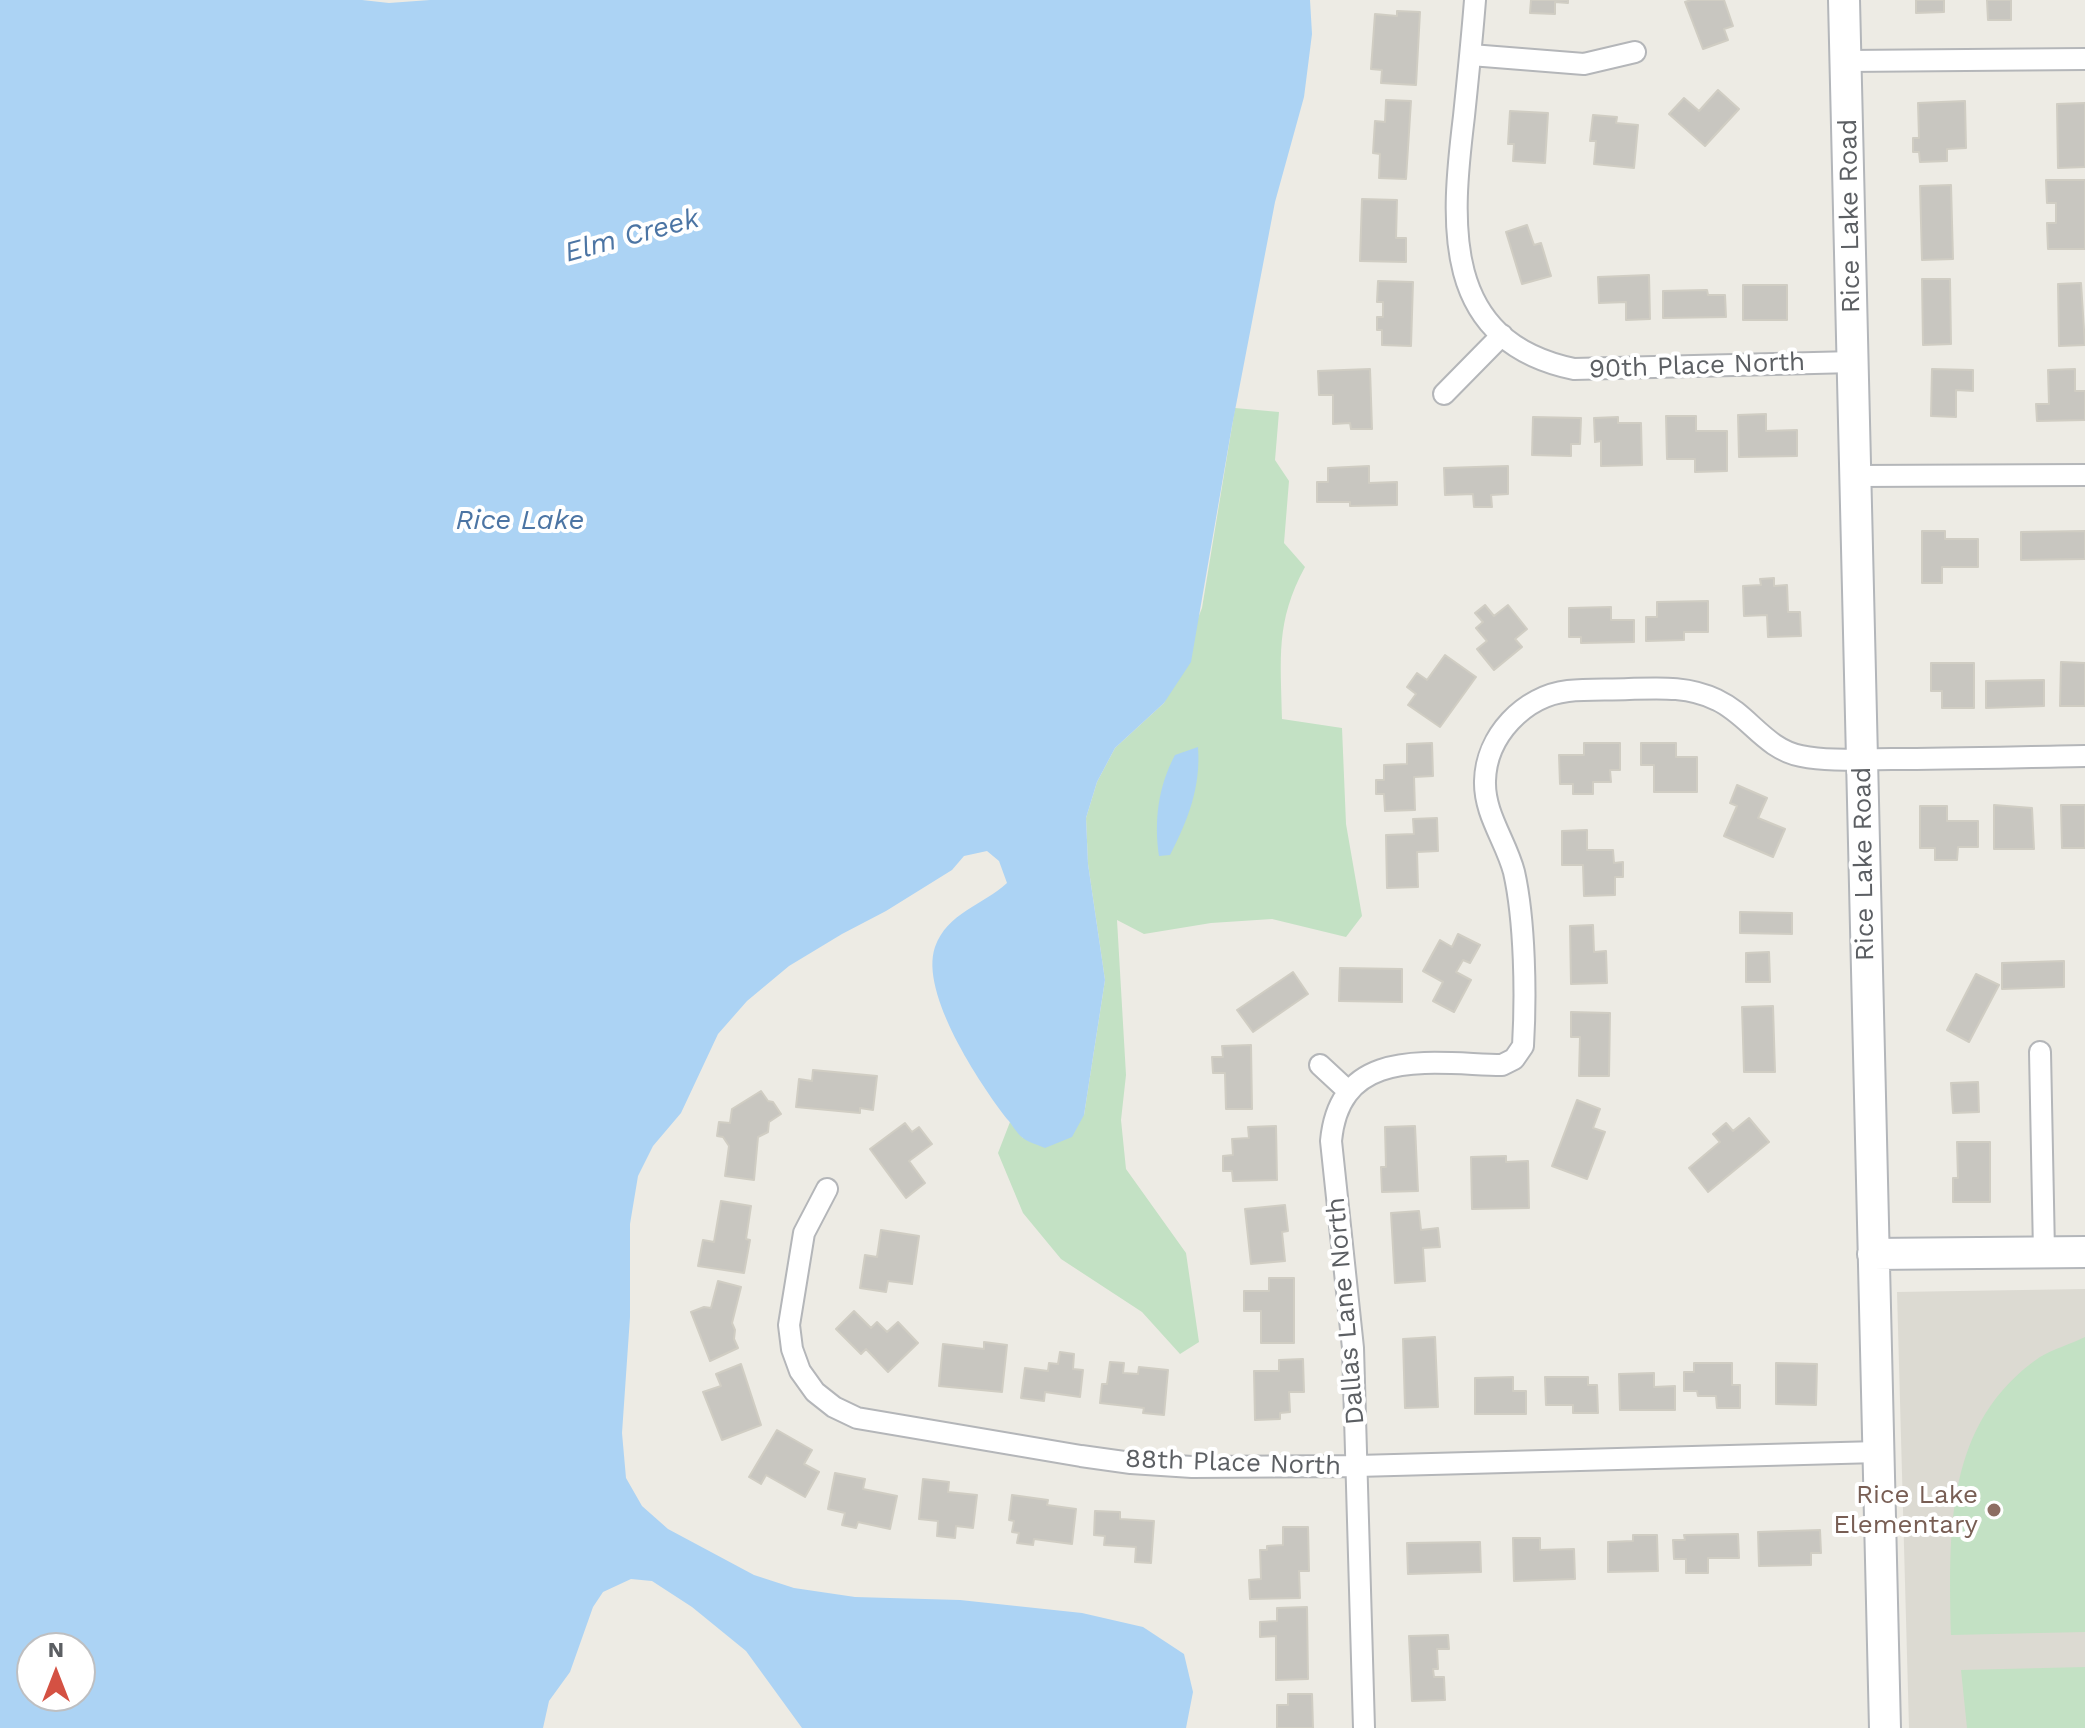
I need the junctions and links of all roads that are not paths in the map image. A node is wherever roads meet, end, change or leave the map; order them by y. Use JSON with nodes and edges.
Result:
{"nodes":[{"id":1,"x":1475,"y":0,"type":"edge"},
{"id":2,"x":1844,"y":0,"type":"edge"},
{"id":3,"x":1635,"y":52,"type":"dead end"},
{"id":4,"x":1471,"y":55,"type":"junction"},
{"id":5,"x":2085,"y":59,"type":"edge"},
{"id":6,"x":1847,"y":61,"type":"junction"},
{"id":7,"x":1502,"y":335,"type":"junction"},
{"id":8,"x":1854,"y":362,"type":"junction"},
{"id":9,"x":1444,"y":394,"type":"dead end"},
{"id":10,"x":2085,"y":475,"type":"edge"},
{"id":11,"x":1857,"y":476,"type":"junction"},
{"id":12,"x":2085,"y":756,"type":"edge"},
{"id":13,"x":1862,"y":759,"type":"junction"},
{"id":14,"x":2040,"y":1052,"type":"dead end"},
{"id":15,"x":1320,"y":1065,"type":"dead end"},
{"id":16,"x":1347,"y":1090,"type":"junction"},
{"id":17,"x":827,"y":1189,"type":"dead end"},
{"id":18,"x":2044,"y":1252,"type":"junction"},
{"id":19,"x":2085,"y":1252,"type":"edge"},
{"id":20,"x":1873,"y":1254,"type":"junction"},
{"id":21,"x":1878,"y":1452,"type":"junction"},
{"id":22,"x":1357,"y":1466,"type":"junction"},
{"id":23,"x":1364,"y":1728,"type":"edge"},
{"id":24,"x":1885,"y":1728,"type":"edge"}],
"edges":[{"from":1,"to":4,"type":"street","name":"90th Place North"},
{"from":2,"to":6,"type":"street","name":"Rice Lake Road"},
{"from":3,"to":4,"type":"street"},
{"from":4,"to":7,"type":"street","name":"90th Place North"},
{"from":5,"to":6,"type":"street"},
{"from":6,"to":8,"type":"street","name":"Rice Lake Road"},
{"from":7,"to":8,"type":"street","name":"90th Place North"},
{"from":7,"to":9,"type":"street"},
{"from":8,"to":11,"type":"street","name":"Rice Lake Road"},
{"from":10,"to":11,"type":"street"},
{"from":11,"to":13,"type":"street","name":"Rice Lake Road"},
{"from":12,"to":13,"type":"street"},
{"from":13,"to":16,"type":"street"},
{"from":13,"to":20,"type":"street","name":"Rice Lake Road"},
{"from":14,"to":18,"type":"street"},
{"from":15,"to":16,"type":"street"},
{"from":16,"to":22,"type":"street","name":"Dallas Lane North"},
{"from":17,"to":22,"type":"street","name":"88th Place North"},
{"from":18,"to":19,"type":"street"},
{"from":18,"to":20,"type":"street"},
{"from":20,"to":21,"type":"street","name":"Rice Lake Road"},
{"from":21,"to":22,"type":"street","name":"88th Place North"},
{"from":21,"to":24,"type":"street","name":"Rice Lake Road"},
{"from":22,"to":23,"type":"street","name":"Dallas Lane North"}]}
